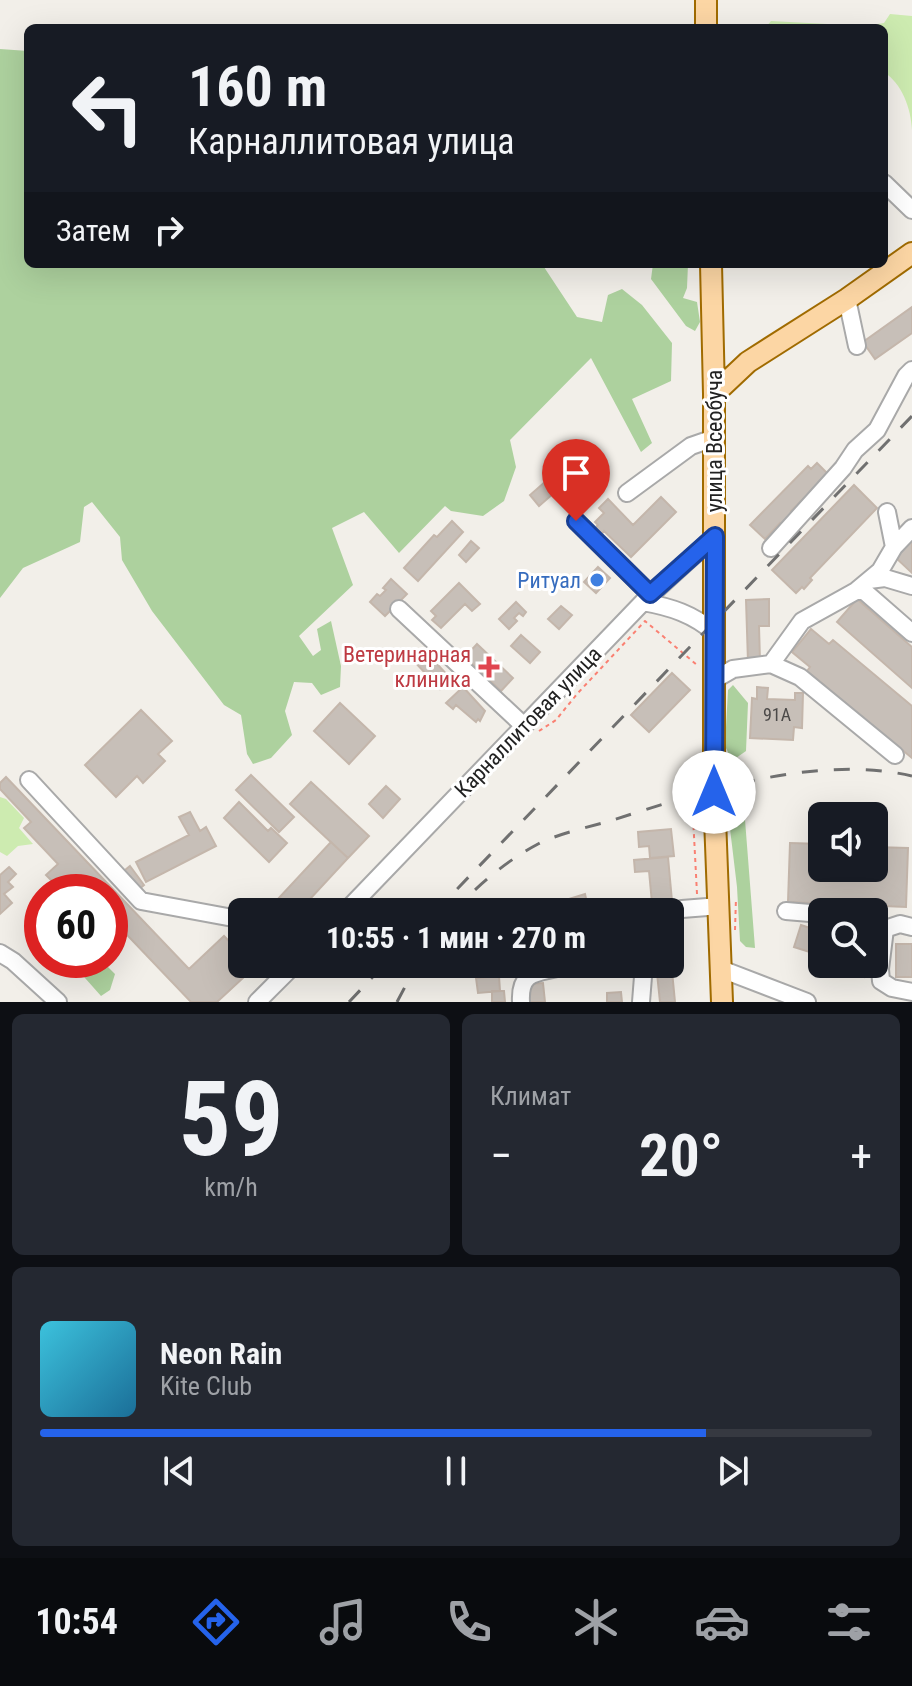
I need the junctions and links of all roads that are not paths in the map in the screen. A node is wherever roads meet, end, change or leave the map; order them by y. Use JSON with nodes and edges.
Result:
{"nodes":[{"id":1,"x":706,"y":0,"type":"edge"},
{"id":2,"x":706,"y":24,"type":"edge"},
{"id":3,"x":890,"y":187,"type":"edge"},
{"id":4,"x":912,"y":210,"type":"edge"},
{"id":5,"x":912,"y":253,"type":"edge"},
{"id":6,"x":711,"y":268,"type":"edge"},
{"id":7,"x":847,"y":299,"type":"junction"},
{"id":8,"x":857,"y":346,"type":"dead end"},
{"id":9,"x":912,"y":370,"type":"edge"},
{"id":10,"x":714,"y":394,"type":"junction"},
{"id":11,"x":714,"y":438,"type":"junction"},
{"id":12,"x":627,"y":493,"type":"dead end"},
{"id":13,"x":887,"y":512,"type":"dead end"},
{"id":14,"x":576,"y":521,"type":"dead end"},
{"id":15,"x":912,"y":528,"type":"edge"},
{"id":16,"x":715,"y":536,"type":"junction"},
{"id":17,"x":894,"y":547,"type":"junction"},
{"id":18,"x":771,"y":548,"type":"dead end"},
{"id":19,"x":862,"y":585,"type":"junction"},
{"id":20,"x":912,"y":586,"type":"edge"},
{"id":21,"x":646,"y":598,"type":"junction"},
{"id":22,"x":399,"y":609,"type":"dead end"},
{"id":23,"x":715,"y":633,"type":"junction"},
{"id":24,"x":912,"y":633,"type":"edge"},
{"id":25,"x":771,"y":664,"type":"junction"},
{"id":26,"x":706,"y":673,"type":"junction"},
{"id":27,"x":528,"y":731,"type":"junction"},
{"id":28,"x":895,"y":755,"type":"dead end"},
{"id":29,"x":29,"y":780,"type":"dead end"},
{"id":30,"x":359,"y":898,"type":"edge"},
{"id":31,"x":728,"y":902,"type":"junction"},
{"id":32,"x":684,"y":909,"type":"edge"},
{"id":33,"x":786,"y":911,"type":"dead end"},
{"id":34,"x":808,"y":913,"type":"edge"},
{"id":35,"x":228,"y":917,"type":"edge"},
{"id":36,"x":888,"y":925,"type":"edge"},
{"id":37,"x":912,"y":927,"type":"edge"},
{"id":38,"x":0,"y":953,"type":"edge"},
{"id":39,"x":721,"y":969,"type":"junction"},
{"id":40,"x":278,"y":978,"type":"edge"},
{"id":41,"x":526,"y":978,"type":"edge"},
{"id":42,"x":642,"y":978,"type":"edge"},
{"id":43,"x":881,"y":978,"type":"edge"},
{"id":44,"x":912,"y":992,"type":"edge"},
{"id":45,"x":58,"y":1002,"type":"edge"},
{"id":46,"x":257,"y":1002,"type":"edge"},
{"id":47,"x":521,"y":1002,"type":"edge"},
{"id":48,"x":641,"y":1002,"type":"edge"},
{"id":49,"x":722,"y":1002,"type":"edge"},
{"id":50,"x":807,"y":1002,"type":"edge"}],
"edges":[{"from":1,"to":2,"type":"main road"},
{"from":3,"to":4,"type":"street"},
{"from":5,"to":7,"type":"main road"},
{"from":6,"to":10,"type":"main road","name":"улица Всеобуча"},
{"from":7,"to":8,"type":"street"},
{"from":7,"to":10,"type":"main road"},
{"from":9,"to":18,"type":"street"},
{"from":10,"to":11,"type":"main road","name":"улица Всеобуча"},
{"from":11,"to":12,"type":"street"},
{"from":11,"to":16,"type":"main road","name":"улица Всеобуча"},
{"from":13,"to":17,"type":"street"},
{"from":14,"to":21,"type":"street"},
{"from":15,"to":17,"type":"street"},
{"from":16,"to":21,"type":"street","name":"Карналлитовая улица"},
{"from":16,"to":23,"type":"main road","name":"улица Всеобуча"},
{"from":17,"to":19,"type":"street"},
{"from":19,"to":20,"type":"street"},
{"from":19,"to":24,"type":"street"},
{"from":19,"to":25,"type":"street"},
{"from":21,"to":23,"type":"street"},
{"from":21,"to":27,"type":"street","name":"Карналлитовая улица"},
{"from":22,"to":27,"type":"street"},
{"from":23,"to":26,"type":"main road","name":"улица Всеобуча"},
{"from":25,"to":26,"type":"street"},
{"from":25,"to":28,"type":"street"},
{"from":26,"to":31,"type":"main road","name":"улица Всеобуча"},
{"from":27,"to":30,"type":"street","name":"Карналлитовая улица"},
{"from":29,"to":35,"type":"street"},
{"from":31,"to":32,"type":"street"},
{"from":31,"to":39,"type":"main road","name":"улица Всеобуча"},
{"from":33,"to":34,"type":"street"},
{"from":36,"to":37,"type":"street"},
{"from":38,"to":45,"type":"street"},
{"from":39,"to":49,"type":"main road","name":"улица Всеобуча"},
{"from":39,"to":50,"type":"street"},
{"from":40,"to":46,"type":"street"},
{"from":41,"to":47,"type":"street"},
{"from":42,"to":48,"type":"street"},
{"from":43,"to":44,"type":"street"}]}
